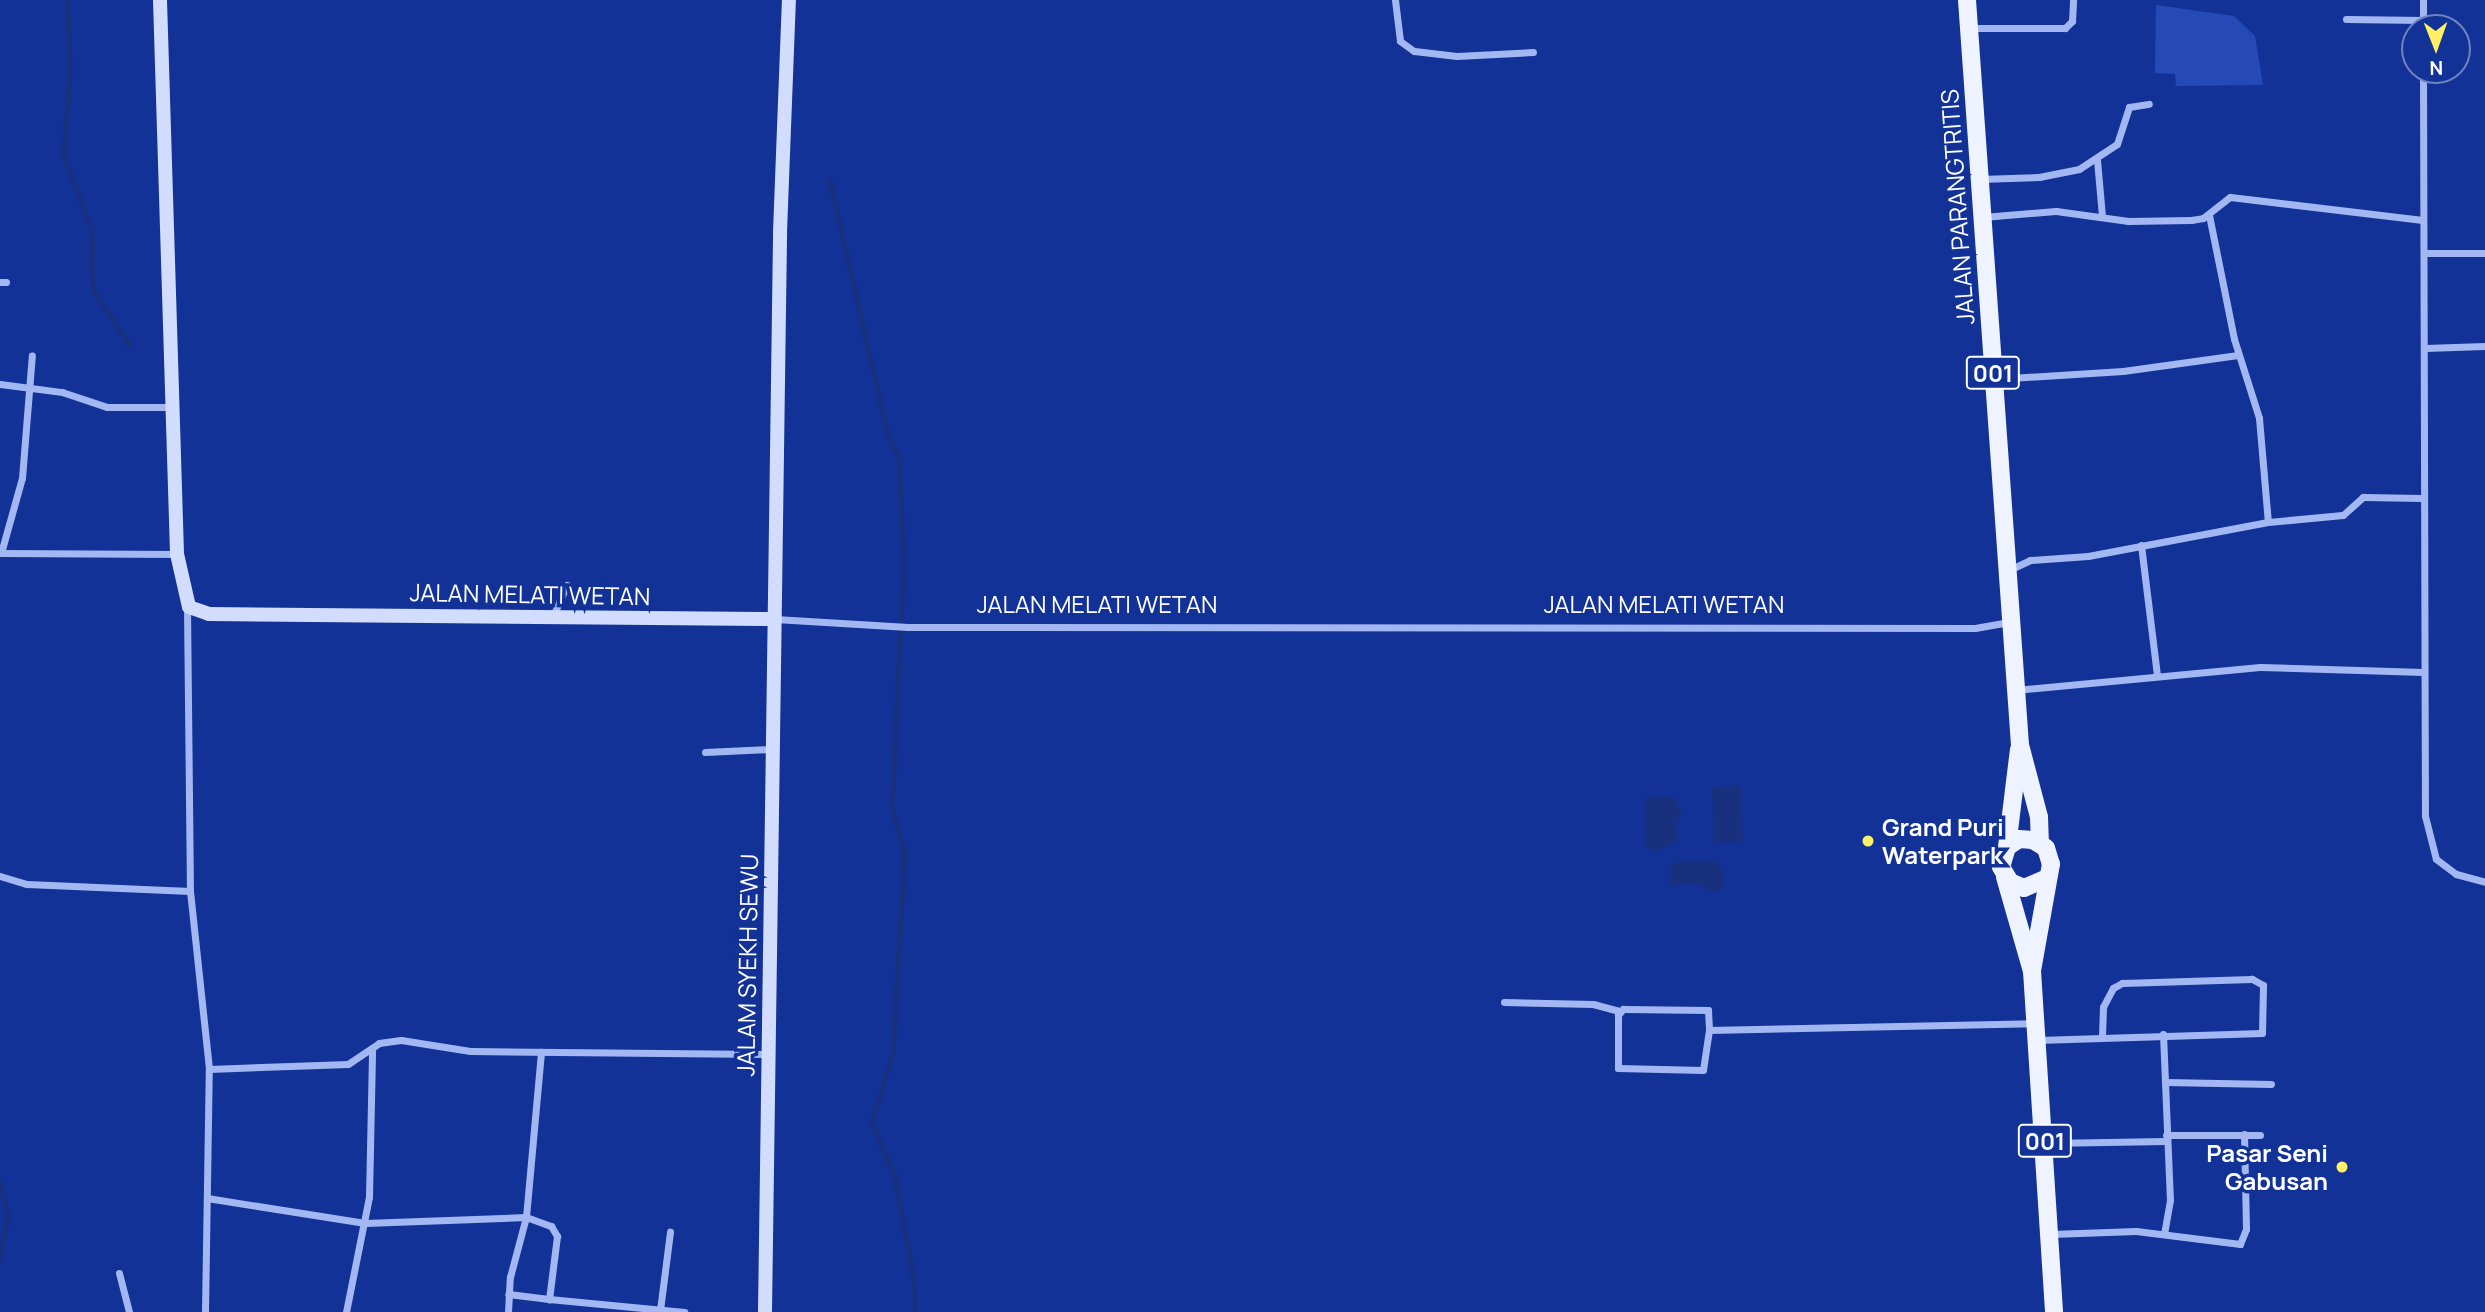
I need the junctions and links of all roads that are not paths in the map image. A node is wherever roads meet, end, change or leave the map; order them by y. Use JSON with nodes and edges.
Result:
{"nodes":[{"id":1,"x":160,"y":0,"type":"edge"},
{"id":2,"x":789,"y":0,"type":"edge"},
{"id":3,"x":1395,"y":0,"type":"edge"},
{"id":4,"x":1967,"y":0,"type":"edge"},
{"id":5,"x":2073,"y":0,"type":"edge"},
{"id":6,"x":2346,"y":19,"type":"dead end"},
{"id":7,"x":2401,"y":23,"type":"edge"},
{"id":8,"x":1969,"y":28,"type":"junction"},
{"id":9,"x":1533,"y":52,"type":"dead end"},
{"id":10,"x":2423,"y":84,"type":"edge"},
{"id":11,"x":2149,"y":104,"type":"dead end"},
{"id":12,"x":2097,"y":160,"type":"junction"},
{"id":13,"x":1979,"y":179,"type":"junction"},
{"id":14,"x":2208,"y":215,"type":"junction"},
{"id":15,"x":2102,"y":216,"type":"junction"},
{"id":16,"x":1983,"y":217,"type":"junction"},
{"id":17,"x":2424,"y":220,"type":"junction"},
{"id":18,"x":2424,"y":253,"type":"junction"},
{"id":19,"x":2485,"y":253,"type":"edge"},
{"id":20,"x":2485,"y":346,"type":"edge"},
{"id":21,"x":2424,"y":348,"type":"junction"},
{"id":22,"x":32,"y":355,"type":"dead end"},
{"id":23,"x":2238,"y":355,"type":"junction"},
{"id":24,"x":1993,"y":380,"type":"junction"},
{"id":25,"x":0,"y":384,"type":"edge"},
{"id":26,"x":31,"y":388,"type":"junction"},
{"id":27,"x":171,"y":407,"type":"junction"},
{"id":28,"x":2422,"y":498,"type":"junction"},
{"id":29,"x":2268,"y":522,"type":"junction"},
{"id":30,"x":2141,"y":545,"type":"junction"},
{"id":31,"x":1,"y":553,"type":"edge"},
{"id":32,"x":177,"y":554,"type":"junction"},
{"id":33,"x":2007,"y":571,"type":"junction"},
{"id":34,"x":567,"y":585,"type":"dead end"},
{"id":35,"x":187,"y":603,"type":"junction"},
{"id":36,"x":553,"y":617,"type":"junction"},
{"id":37,"x":775,"y":619,"type":"junction"},
{"id":38,"x":2011,"y":622,"type":"junction"},
{"id":39,"x":2423,"y":672,"type":"junction"},
{"id":40,"x":2157,"y":675,"type":"junction"},
{"id":41,"x":2016,"y":690,"type":"junction"},
{"id":42,"x":2020,"y":745,"type":"junction"},
{"id":43,"x":773,"y":749,"type":"junction"},
{"id":44,"x":705,"y":752,"type":"dead end"},
{"id":45,"x":2039,"y":843,"type":"junction"},
{"id":46,"x":2007,"y":847,"type":"junction"},
{"id":47,"x":0,"y":876,"type":"edge"},
{"id":48,"x":2005,"y":877,"type":"junction"},
{"id":49,"x":2045,"y":879,"type":"junction"},
{"id":50,"x":2485,"y":882,"type":"edge"},
{"id":51,"x":190,"y":891,"type":"junction"},
{"id":52,"x":2032,"y":971,"type":"junction"},
{"id":53,"x":1504,"y":1002,"type":"dead end"},
{"id":54,"x":1620,"y":1011,"type":"junction"},
{"id":55,"x":1709,"y":1030,"type":"junction"},
{"id":56,"x":2037,"y":1032,"type":"junction"},
{"id":57,"x":2163,"y":1034,"type":"junction"},
{"id":58,"x":2102,"y":1037,"type":"junction"},
{"id":59,"x":372,"y":1048,"type":"junction"},
{"id":60,"x":541,"y":1052,"type":"junction"},
{"id":61,"x":769,"y":1054,"type":"junction"},
{"id":62,"x":209,"y":1069,"type":"junction"},
{"id":63,"x":2165,"y":1082,"type":"junction"},
{"id":64,"x":2272,"y":1084,"type":"dead end"},
{"id":65,"x":2244,"y":1134,"type":"junction"},
{"id":66,"x":2260,"y":1135,"type":"dead end"},
{"id":67,"x":2166,"y":1138,"type":"junction"},
{"id":68,"x":2045,"y":1143,"type":"junction"},
{"id":69,"x":207,"y":1198,"type":"junction"},
{"id":70,"x":526,"y":1217,"type":"junction"},
{"id":71,"x":365,"y":1223,"type":"junction"},
{"id":72,"x":670,"y":1232,"type":"dead end"},
{"id":73,"x":2164,"y":1233,"type":"junction"},
{"id":74,"x":2051,"y":1234,"type":"junction"},
{"id":75,"x":119,"y":1273,"type":"dead end"},
{"id":76,"x":508,"y":1294,"type":"junction"},
{"id":77,"x":549,"y":1299,"type":"junction"},
{"id":78,"x":660,"y":1310,"type":"junction"},
{"id":79,"x":129,"y":1312,"type":"edge"},
{"id":80,"x":205,"y":1312,"type":"edge"},
{"id":81,"x":346,"y":1312,"type":"edge"},
{"id":82,"x":508,"y":1312,"type":"edge"},
{"id":83,"x":684,"y":1312,"type":"edge"},
{"id":84,"x":765,"y":1312,"type":"edge"},
{"id":85,"x":2054,"y":1312,"type":"edge"}],
"edges":[{"from":1,"to":27,"type":"street"},
{"from":2,"to":37,"type":"street","name":"JALAM SYEKH SEWU"},
{"from":3,"to":9,"type":"street"},
{"from":4,"to":8,"type":"main road","name":"JALAN PARANGTRITIS","number":"001"},
{"from":5,"to":8,"type":"street"},
{"from":6,"to":7,"type":"street"},
{"from":8,"to":13,"type":"main road","name":"JALAN PARANGTRITIS","number":"001"},
{"from":10,"to":17,"type":"street"},
{"from":11,"to":12,"type":"street"},
{"from":12,"to":13,"type":"street"},
{"from":12,"to":15,"type":"street"},
{"from":13,"to":16,"type":"main road","name":"JALAN PARANGTRITIS","number":"001"},
{"from":14,"to":15,"type":"street"},
{"from":14,"to":17,"type":"street"},
{"from":14,"to":23,"type":"street"},
{"from":15,"to":16,"type":"street"},
{"from":16,"to":24,"type":"main road","name":"JALAN PARANGTRITIS","number":"001"},
{"from":17,"to":18,"type":"street"},
{"from":18,"to":19,"type":"street"},
{"from":18,"to":21,"type":"street"},
{"from":20,"to":21,"type":"street"},
{"from":21,"to":28,"type":"street"},
{"from":22,"to":26,"type":"street"},
{"from":23,"to":24,"type":"street"},
{"from":23,"to":29,"type":"street"},
{"from":24,"to":33,"type":"main road","name":"JALAN PARANGTRITIS","number":"001"},
{"from":25,"to":26,"type":"street"},
{"from":26,"to":27,"type":"street"},
{"from":26,"to":31,"type":"street"},
{"from":27,"to":32,"type":"street"},
{"from":28,"to":29,"type":"street"},
{"from":28,"to":39,"type":"street"},
{"from":29,"to":30,"type":"street"},
{"from":30,"to":33,"type":"street"},
{"from":30,"to":40,"type":"street"},
{"from":31,"to":32,"type":"street"},
{"from":32,"to":35,"type":"street"},
{"from":33,"to":38,"type":"main road","name":"JALAN PARANGTRITIS","number":"001"},
{"from":34,"to":36,"type":"street"},
{"from":35,"to":36,"type":"street","name":"JALAN MELATI WETAN"},
{"from":35,"to":51,"type":"street"},
{"from":36,"to":37,"type":"street","name":"JALAN MELATI WETAN"},
{"from":37,"to":38,"type":"street","name":"JALAN MELATI WETAN"},
{"from":37,"to":43,"type":"street","name":"JALAM SYEKH SEWU"},
{"from":38,"to":41,"type":"main road","name":"JALAN PARANGTRITIS","number":"001"},
{"from":39,"to":40,"type":"street"},
{"from":39,"to":50,"type":"street"},
{"from":40,"to":41,"type":"street"},
{"from":41,"to":42,"type":"main road","name":"JALAN PARANGTRITIS","number":"001"},
{"from":42,"to":45,"type":"main road","name":"JALAN PARANGTRITIS","number":"001"},
{"from":42,"to":46,"type":"main road","name":"JALAN PARANGTRITIS","number":"001"},
{"from":43,"to":44,"type":"street"},
{"from":43,"to":61,"type":"street","name":"JALAM SYEKH SEWU"},
{"from":45,"to":46,"type":"main road"},
{"from":45,"to":49,"type":"main road","number":"001"},
{"from":46,"to":48,"type":"main road","number":"001"},
{"from":47,"to":51,"type":"street"},
{"from":48,"to":49,"type":"main road"},
{"from":48,"to":52,"type":"main road","number":"001"},
{"from":49,"to":52,"type":"main road","number":"001"},
{"from":51,"to":62,"type":"street"},
{"from":52,"to":56,"type":"main road","number":"001"},
{"from":53,"to":54,"type":"street"},
{"from":54,"to":55,"type":"street"},
{"from":54,"to":55,"type":"street"},
{"from":55,"to":56,"type":"street"},
{"from":56,"to":58,"type":"street"},
{"from":56,"to":68,"type":"main road","number":"001"},
{"from":57,"to":58,"type":"street"},
{"from":57,"to":58,"type":"street"},
{"from":57,"to":63,"type":"street"},
{"from":59,"to":60,"type":"street"},
{"from":59,"to":62,"type":"street"},
{"from":59,"to":71,"type":"street"},
{"from":60,"to":61,"type":"street"},
{"from":60,"to":70,"type":"street"},
{"from":61,"to":84,"type":"street","name":"JALAM SYEKH SEWU"},
{"from":62,"to":69,"type":"street"},
{"from":63,"to":64,"type":"street"},
{"from":63,"to":67,"type":"street"},
{"from":65,"to":66,"type":"street"},
{"from":65,"to":67,"type":"street"},
{"from":65,"to":73,"type":"street"},
{"from":67,"to":68,"type":"street"},
{"from":67,"to":73,"type":"street"},
{"from":68,"to":74,"type":"main road","number":"001"},
{"from":69,"to":71,"type":"street"},
{"from":69,"to":80,"type":"street"},
{"from":70,"to":71,"type":"street"},
{"from":70,"to":76,"type":"street"},
{"from":70,"to":77,"type":"street"},
{"from":71,"to":81,"type":"street"},
{"from":72,"to":78,"type":"street"},
{"from":73,"to":74,"type":"street"},
{"from":74,"to":85,"type":"main road","number":"001"},
{"from":75,"to":79,"type":"street"},
{"from":76,"to":77,"type":"street"},
{"from":76,"to":82,"type":"street"},
{"from":77,"to":78,"type":"street"},
{"from":78,"to":83,"type":"street"}]}
